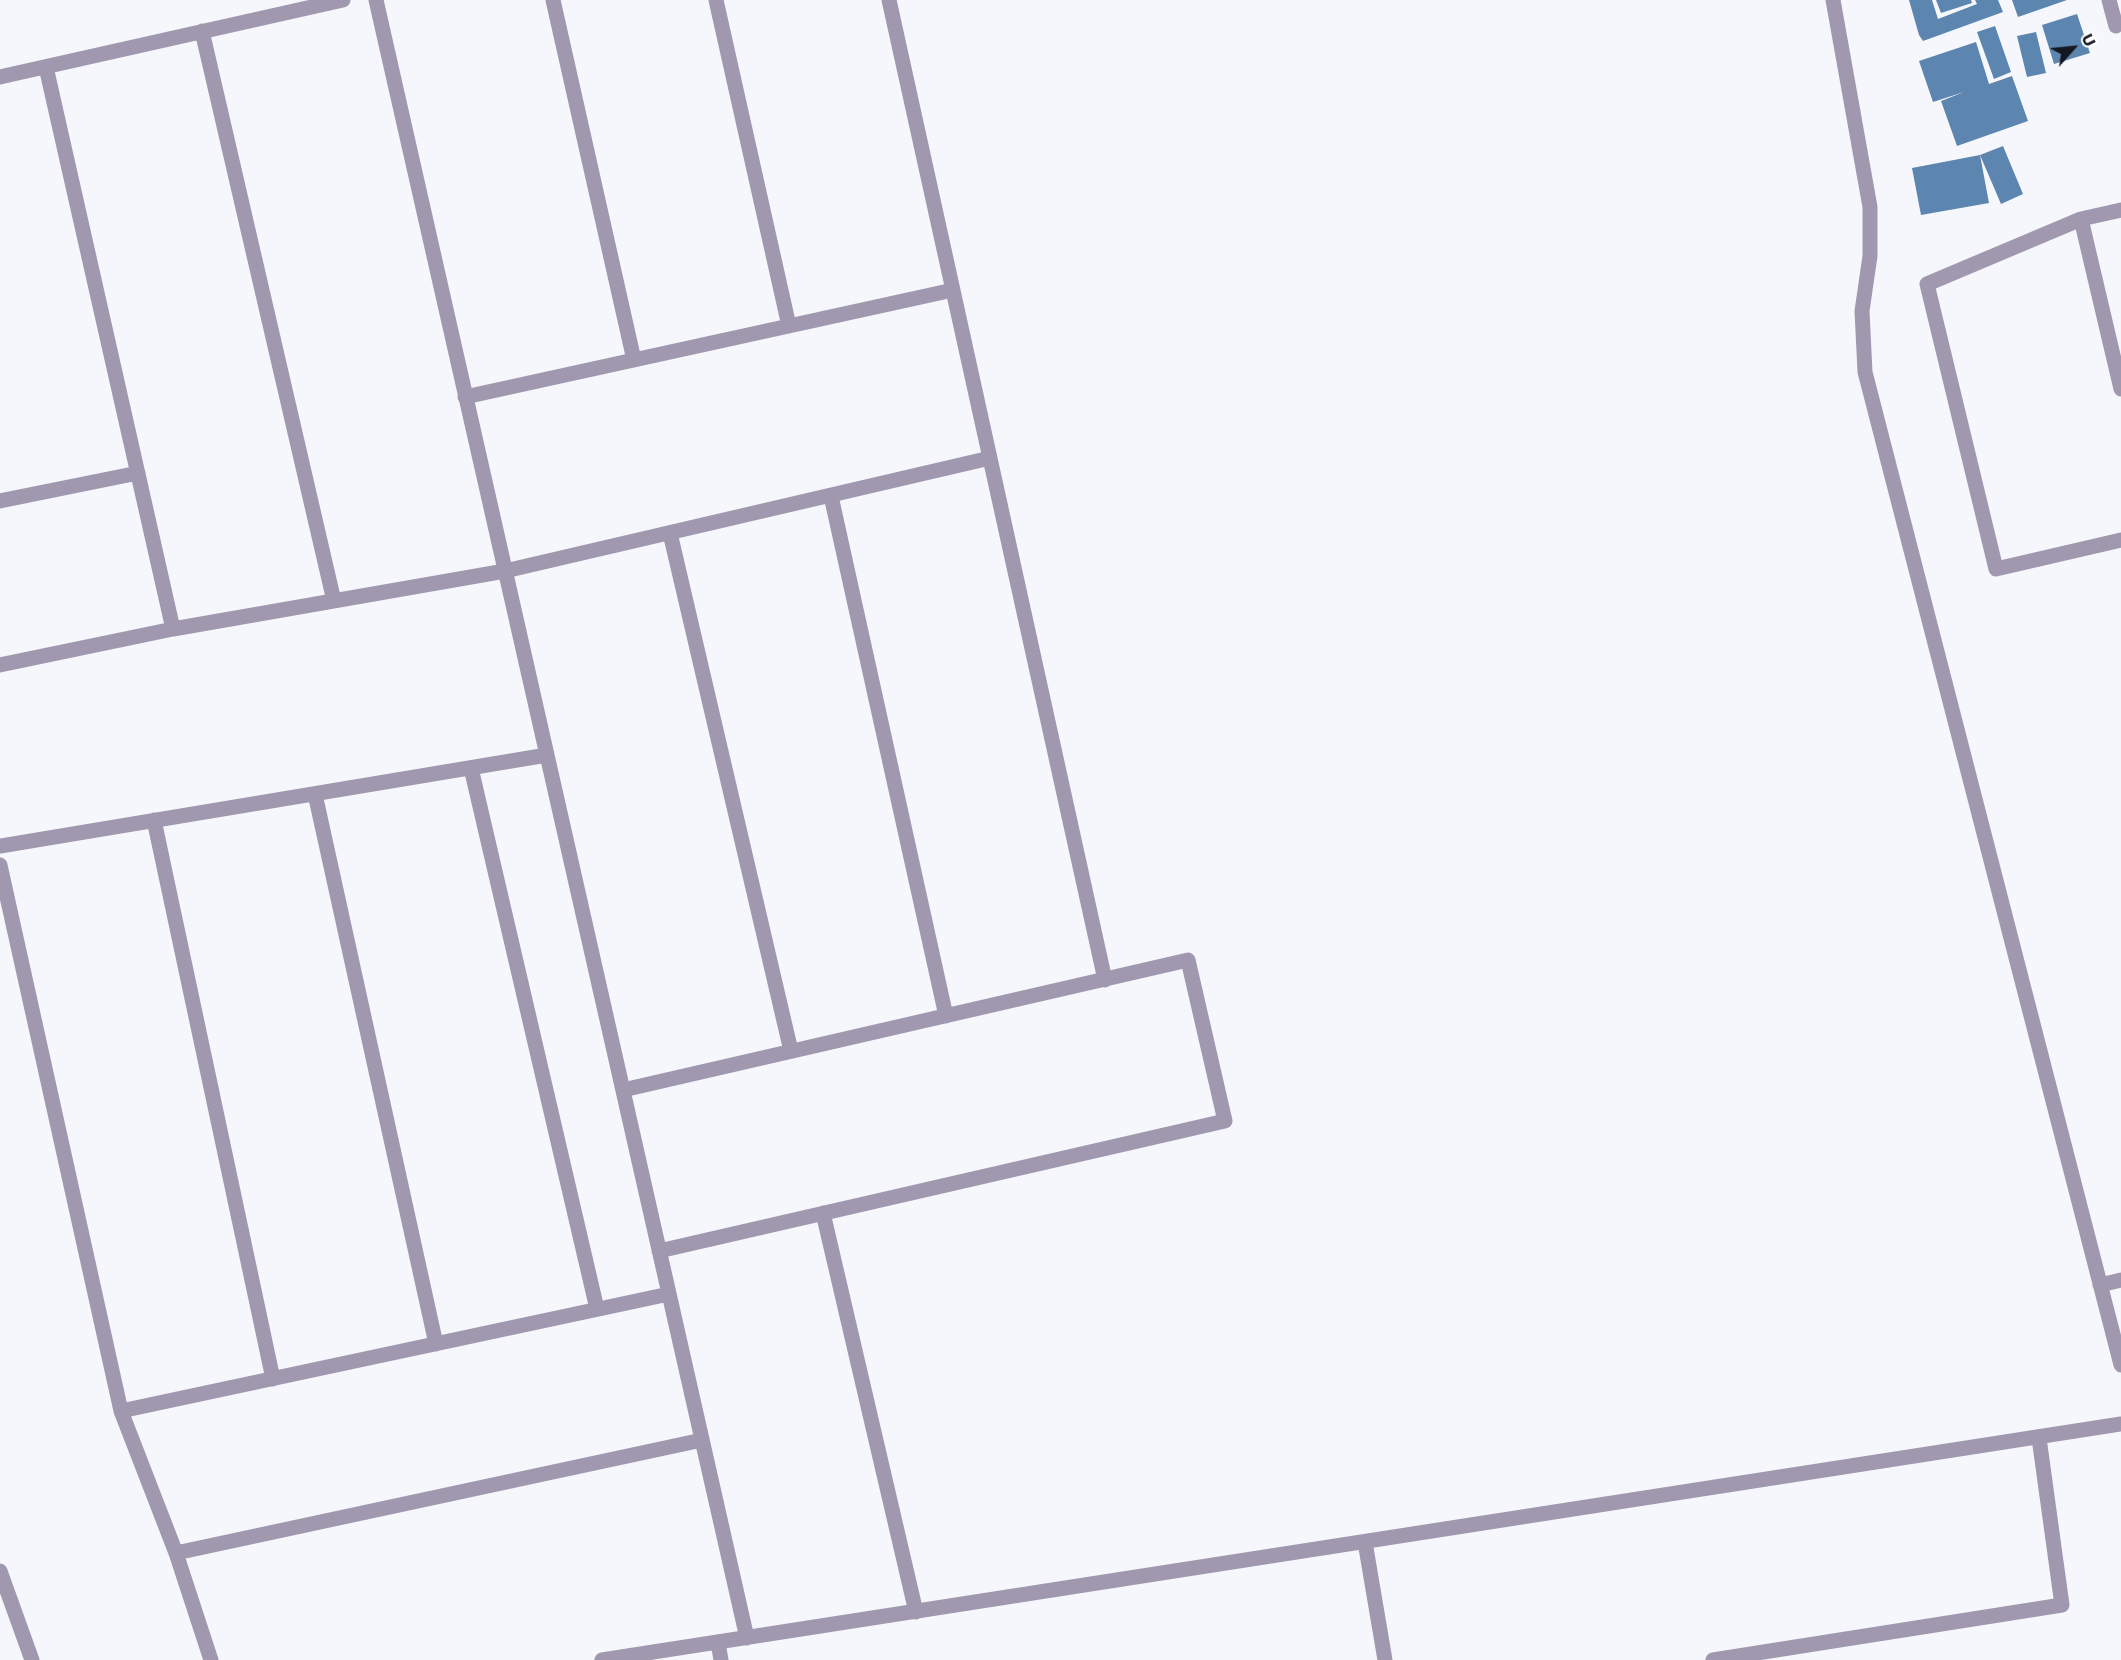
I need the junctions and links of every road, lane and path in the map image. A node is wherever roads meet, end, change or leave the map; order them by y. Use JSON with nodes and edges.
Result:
{"nodes":[{"id":1,"x":344,"y":0,"type":"edge"},
{"id":2,"x":376,"y":0,"type":"edge"},
{"id":3,"x":553,"y":0,"type":"edge"},
{"id":4,"x":716,"y":0,"type":"edge"},
{"id":5,"x":889,"y":0,"type":"edge"},
{"id":6,"x":1833,"y":0,"type":"edge"},
{"id":7,"x":2109,"y":0,"type":"edge"},
{"id":8,"x":2116,"y":26,"type":"dead end"},
{"id":9,"x":202,"y":31,"type":"junction"},
{"id":10,"x":46,"y":67,"type":"junction"},
{"id":11,"x":0,"y":77,"type":"edge"},
{"id":12,"x":2121,"y":210,"type":"edge"},
{"id":13,"x":2081,"y":219,"type":"junction"},
{"id":14,"x":953,"y":290,"type":"junction"},
{"id":15,"x":789,"y":326,"type":"junction"},
{"id":16,"x":633,"y":360,"type":"junction"},
{"id":17,"x":2120,"y":379,"type":"edge"},
{"id":18,"x":465,"y":397,"type":"junction"},
{"id":19,"x":990,"y":458,"type":"junction"},
{"id":20,"x":138,"y":473,"type":"junction"},
{"id":21,"x":831,"y":496,"type":"junction"},
{"id":22,"x":0,"y":501,"type":"edge"},
{"id":23,"x":670,"y":533,"type":"junction"},
{"id":24,"x":2121,"y":540,"type":"edge"},
{"id":25,"x":505,"y":571,"type":"junction"},
{"id":26,"x":334,"y":601,"type":"junction"},
{"id":27,"x":173,"y":629,"type":"junction"},
{"id":28,"x":0,"y":665,"type":"edge"},
{"id":29,"x":547,"y":756,"type":"junction"},
{"id":30,"x":471,"y":768,"type":"junction"},
{"id":31,"x":315,"y":794,"type":"junction"},
{"id":32,"x":154,"y":820,"type":"junction"},
{"id":33,"x":0,"y":846,"type":"edge"},
{"id":34,"x":0,"y":865,"type":"edge"},
{"id":35,"x":1105,"y":980,"type":"junction"},
{"id":36,"x":946,"y":1016,"type":"junction"},
{"id":37,"x":791,"y":1051,"type":"junction"},
{"id":38,"x":623,"y":1090,"type":"junction"},
{"id":39,"x":823,"y":1213,"type":"junction"},
{"id":40,"x":659,"y":1251,"type":"junction"},
{"id":41,"x":2121,"y":1280,"type":"edge"},
{"id":42,"x":2100,"y":1285,"type":"junction"},
{"id":43,"x":669,"y":1294,"type":"junction"},
{"id":44,"x":597,"y":1309,"type":"junction"},
{"id":45,"x":436,"y":1344,"type":"junction"},
{"id":46,"x":2121,"y":1365,"type":"edge"},
{"id":47,"x":273,"y":1379,"type":"junction"},
{"id":48,"x":122,"y":1411,"type":"junction"},
{"id":49,"x":2121,"y":1424,"type":"edge"},
{"id":50,"x":2039,"y":1438,"type":"junction"},
{"id":51,"x":702,"y":1440,"type":"junction"},
{"id":52,"x":1365,"y":1542,"type":"junction"},
{"id":53,"x":176,"y":1553,"type":"junction"},
{"id":54,"x":0,"y":1571,"type":"edge"},
{"id":55,"x":916,"y":1612,"type":"junction"},
{"id":56,"x":747,"y":1638,"type":"junction"},
{"id":57,"x":718,"y":1642,"type":"junction"},
{"id":58,"x":32,"y":1660,"type":"edge"},
{"id":59,"x":211,"y":1660,"type":"edge"},
{"id":60,"x":602,"y":1660,"type":"edge"},
{"id":61,"x":721,"y":1660,"type":"edge"},
{"id":62,"x":1384,"y":1660,"type":"edge"},
{"id":63,"x":1713,"y":1660,"type":"edge"}],
"edges":[{"from":1,"to":9,"type":"street"},
{"from":2,"to":18,"type":"street"},
{"from":3,"to":16,"type":"street"},
{"from":4,"to":15,"type":"street"},
{"from":5,"to":14,"type":"street"},
{"from":6,"to":42,"type":"street"},
{"from":7,"to":8,"type":"street"},
{"from":9,"to":10,"type":"street"},
{"from":9,"to":26,"type":"street"},
{"from":10,"to":11,"type":"street"},
{"from":10,"to":20,"type":"street"},
{"from":12,"to":13,"type":"street"},
{"from":13,"to":17,"type":"street"},
{"from":13,"to":24,"type":"street"},
{"from":14,"to":15,"type":"street"},
{"from":14,"to":19,"type":"street"},
{"from":15,"to":16,"type":"street"},
{"from":16,"to":18,"type":"street"},
{"from":18,"to":25,"type":"street"},
{"from":19,"to":21,"type":"street"},
{"from":19,"to":35,"type":"street"},
{"from":20,"to":22,"type":"street"},
{"from":20,"to":27,"type":"street"},
{"from":21,"to":23,"type":"street"},
{"from":21,"to":36,"type":"street"},
{"from":23,"to":25,"type":"street"},
{"from":23,"to":37,"type":"street"},
{"from":25,"to":26,"type":"street"},
{"from":25,"to":29,"type":"street"},
{"from":26,"to":27,"type":"street"},
{"from":27,"to":28,"type":"street"},
{"from":29,"to":30,"type":"street"},
{"from":29,"to":38,"type":"street"},
{"from":30,"to":31,"type":"street"},
{"from":30,"to":44,"type":"street"},
{"from":31,"to":32,"type":"street"},
{"from":31,"to":45,"type":"street"},
{"from":32,"to":33,"type":"street"},
{"from":32,"to":47,"type":"street"},
{"from":34,"to":48,"type":"street"},
{"from":35,"to":36,"type":"street"},
{"from":35,"to":39,"type":"street"},
{"from":36,"to":37,"type":"street"},
{"from":37,"to":38,"type":"street"},
{"from":38,"to":40,"type":"street"},
{"from":39,"to":40,"type":"street"},
{"from":39,"to":55,"type":"street"},
{"from":40,"to":43,"type":"street"},
{"from":41,"to":42,"type":"street"},
{"from":42,"to":46,"type":"street"},
{"from":43,"to":44,"type":"street"},
{"from":43,"to":51,"type":"street"},
{"from":44,"to":45,"type":"street"},
{"from":45,"to":47,"type":"street"},
{"from":47,"to":48,"type":"street"},
{"from":48,"to":53,"type":"street"},
{"from":49,"to":50,"type":"street"},
{"from":50,"to":52,"type":"street"},
{"from":50,"to":63,"type":"street"},
{"from":51,"to":53,"type":"street"},
{"from":51,"to":56,"type":"street"},
{"from":52,"to":55,"type":"street"},
{"from":52,"to":62,"type":"street"},
{"from":53,"to":59,"type":"street"},
{"from":54,"to":58,"type":"street"},
{"from":55,"to":56,"type":"street"},
{"from":56,"to":57,"type":"street"},
{"from":57,"to":60,"type":"street"},
{"from":57,"to":61,"type":"street"}]}
